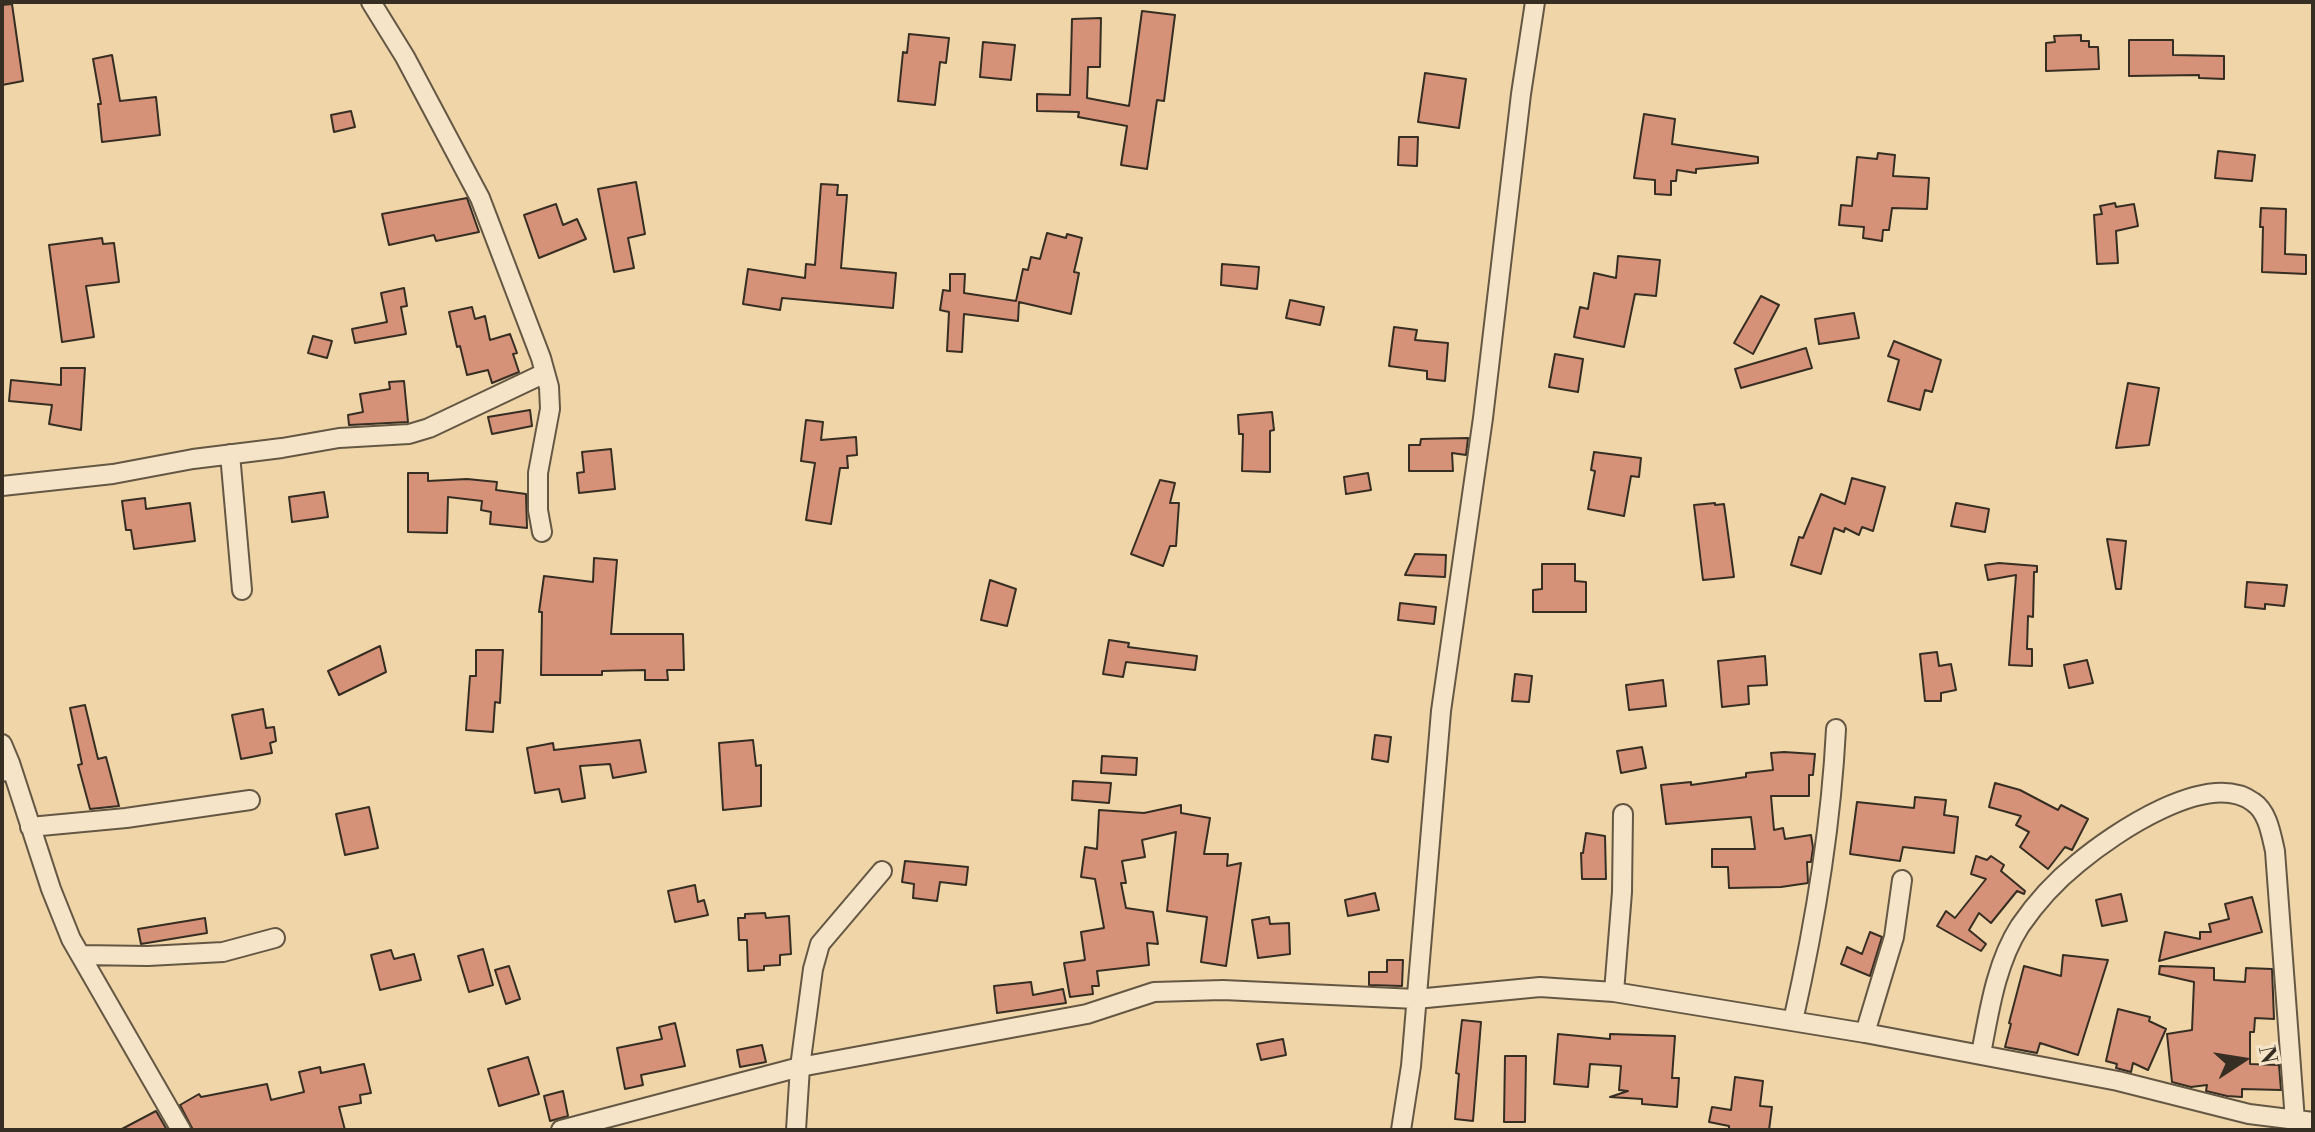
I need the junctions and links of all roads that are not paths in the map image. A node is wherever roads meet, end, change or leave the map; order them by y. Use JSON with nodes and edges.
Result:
{"nodes":[{"id":1,"x":371,"y":2,"type":"edge"},
{"id":2,"x":1535,"y":2,"type":"edge"},
{"id":3,"x":545,"y":373,"type":"junction"},
{"id":4,"x":230,"y":454,"type":"junction"},
{"id":5,"x":2,"y":486,"type":"edge"},
{"id":6,"x":542,"y":532,"type":"dead end"},
{"id":7,"x":242,"y":590,"type":"dead end"},
{"id":8,"x":1836,"y":729,"type":"dead end"},
{"id":9,"x":2,"y":744,"type":"edge"},
{"id":10,"x":6,"y":768,"type":"edge"},
{"id":11,"x":250,"y":800,"type":"dead end"},
{"id":12,"x":1623,"y":814,"type":"dead end"},
{"id":13,"x":30,"y":827,"type":"junction"},
{"id":14,"x":882,"y":871,"type":"dead end"},
{"id":15,"x":1902,"y":880,"type":"dead end"},
{"id":16,"x":275,"y":938,"type":"dead end"},
{"id":17,"x":81,"y":955,"type":"junction"},
{"id":18,"x":1614,"y":992,"type":"junction"},
{"id":19,"x":1416,"y":999,"type":"junction"},
{"id":20,"x":1793,"y":1021,"type":"junction"},
{"id":21,"x":1865,"y":1033,"type":"junction"},
{"id":22,"x":1981,"y":1054,"type":"junction"},
{"id":23,"x":800,"y":1067,"type":"junction"},
{"id":24,"x":2304,"y":1122,"type":"edge"},
{"id":25,"x":181,"y":1130,"type":"edge"},
{"id":26,"x":561,"y":1130,"type":"edge"},
{"id":27,"x":796,"y":1130,"type":"edge"},
{"id":28,"x":1401,"y":1130,"type":"edge"}],
"edges":[{"from":1,"to":3,"type":"street"},
{"from":2,"to":19,"type":"street"},
{"from":3,"to":4,"type":"street"},
{"from":3,"to":6,"type":"street"},
{"from":4,"to":5,"type":"street"},
{"from":4,"to":7,"type":"street"},
{"from":8,"to":20,"type":"street"},
{"from":9,"to":10,"type":"street"},
{"from":10,"to":13,"type":"street"},
{"from":11,"to":13,"type":"street"},
{"from":12,"to":18,"type":"street"},
{"from":13,"to":17,"type":"street"},
{"from":14,"to":23,"type":"street"},
{"from":15,"to":21,"type":"street"},
{"from":16,"to":17,"type":"street"},
{"from":17,"to":25,"type":"street"},
{"from":18,"to":19,"type":"street"},
{"from":18,"to":20,"type":"street"},
{"from":19,"to":23,"type":"street"},
{"from":19,"to":28,"type":"street"},
{"from":20,"to":21,"type":"street"},
{"from":21,"to":22,"type":"street"},
{"from":22,"to":24,"type":"street"},
{"from":22,"to":24,"type":"street"},
{"from":23,"to":26,"type":"street"},
{"from":23,"to":27,"type":"street"}]}
